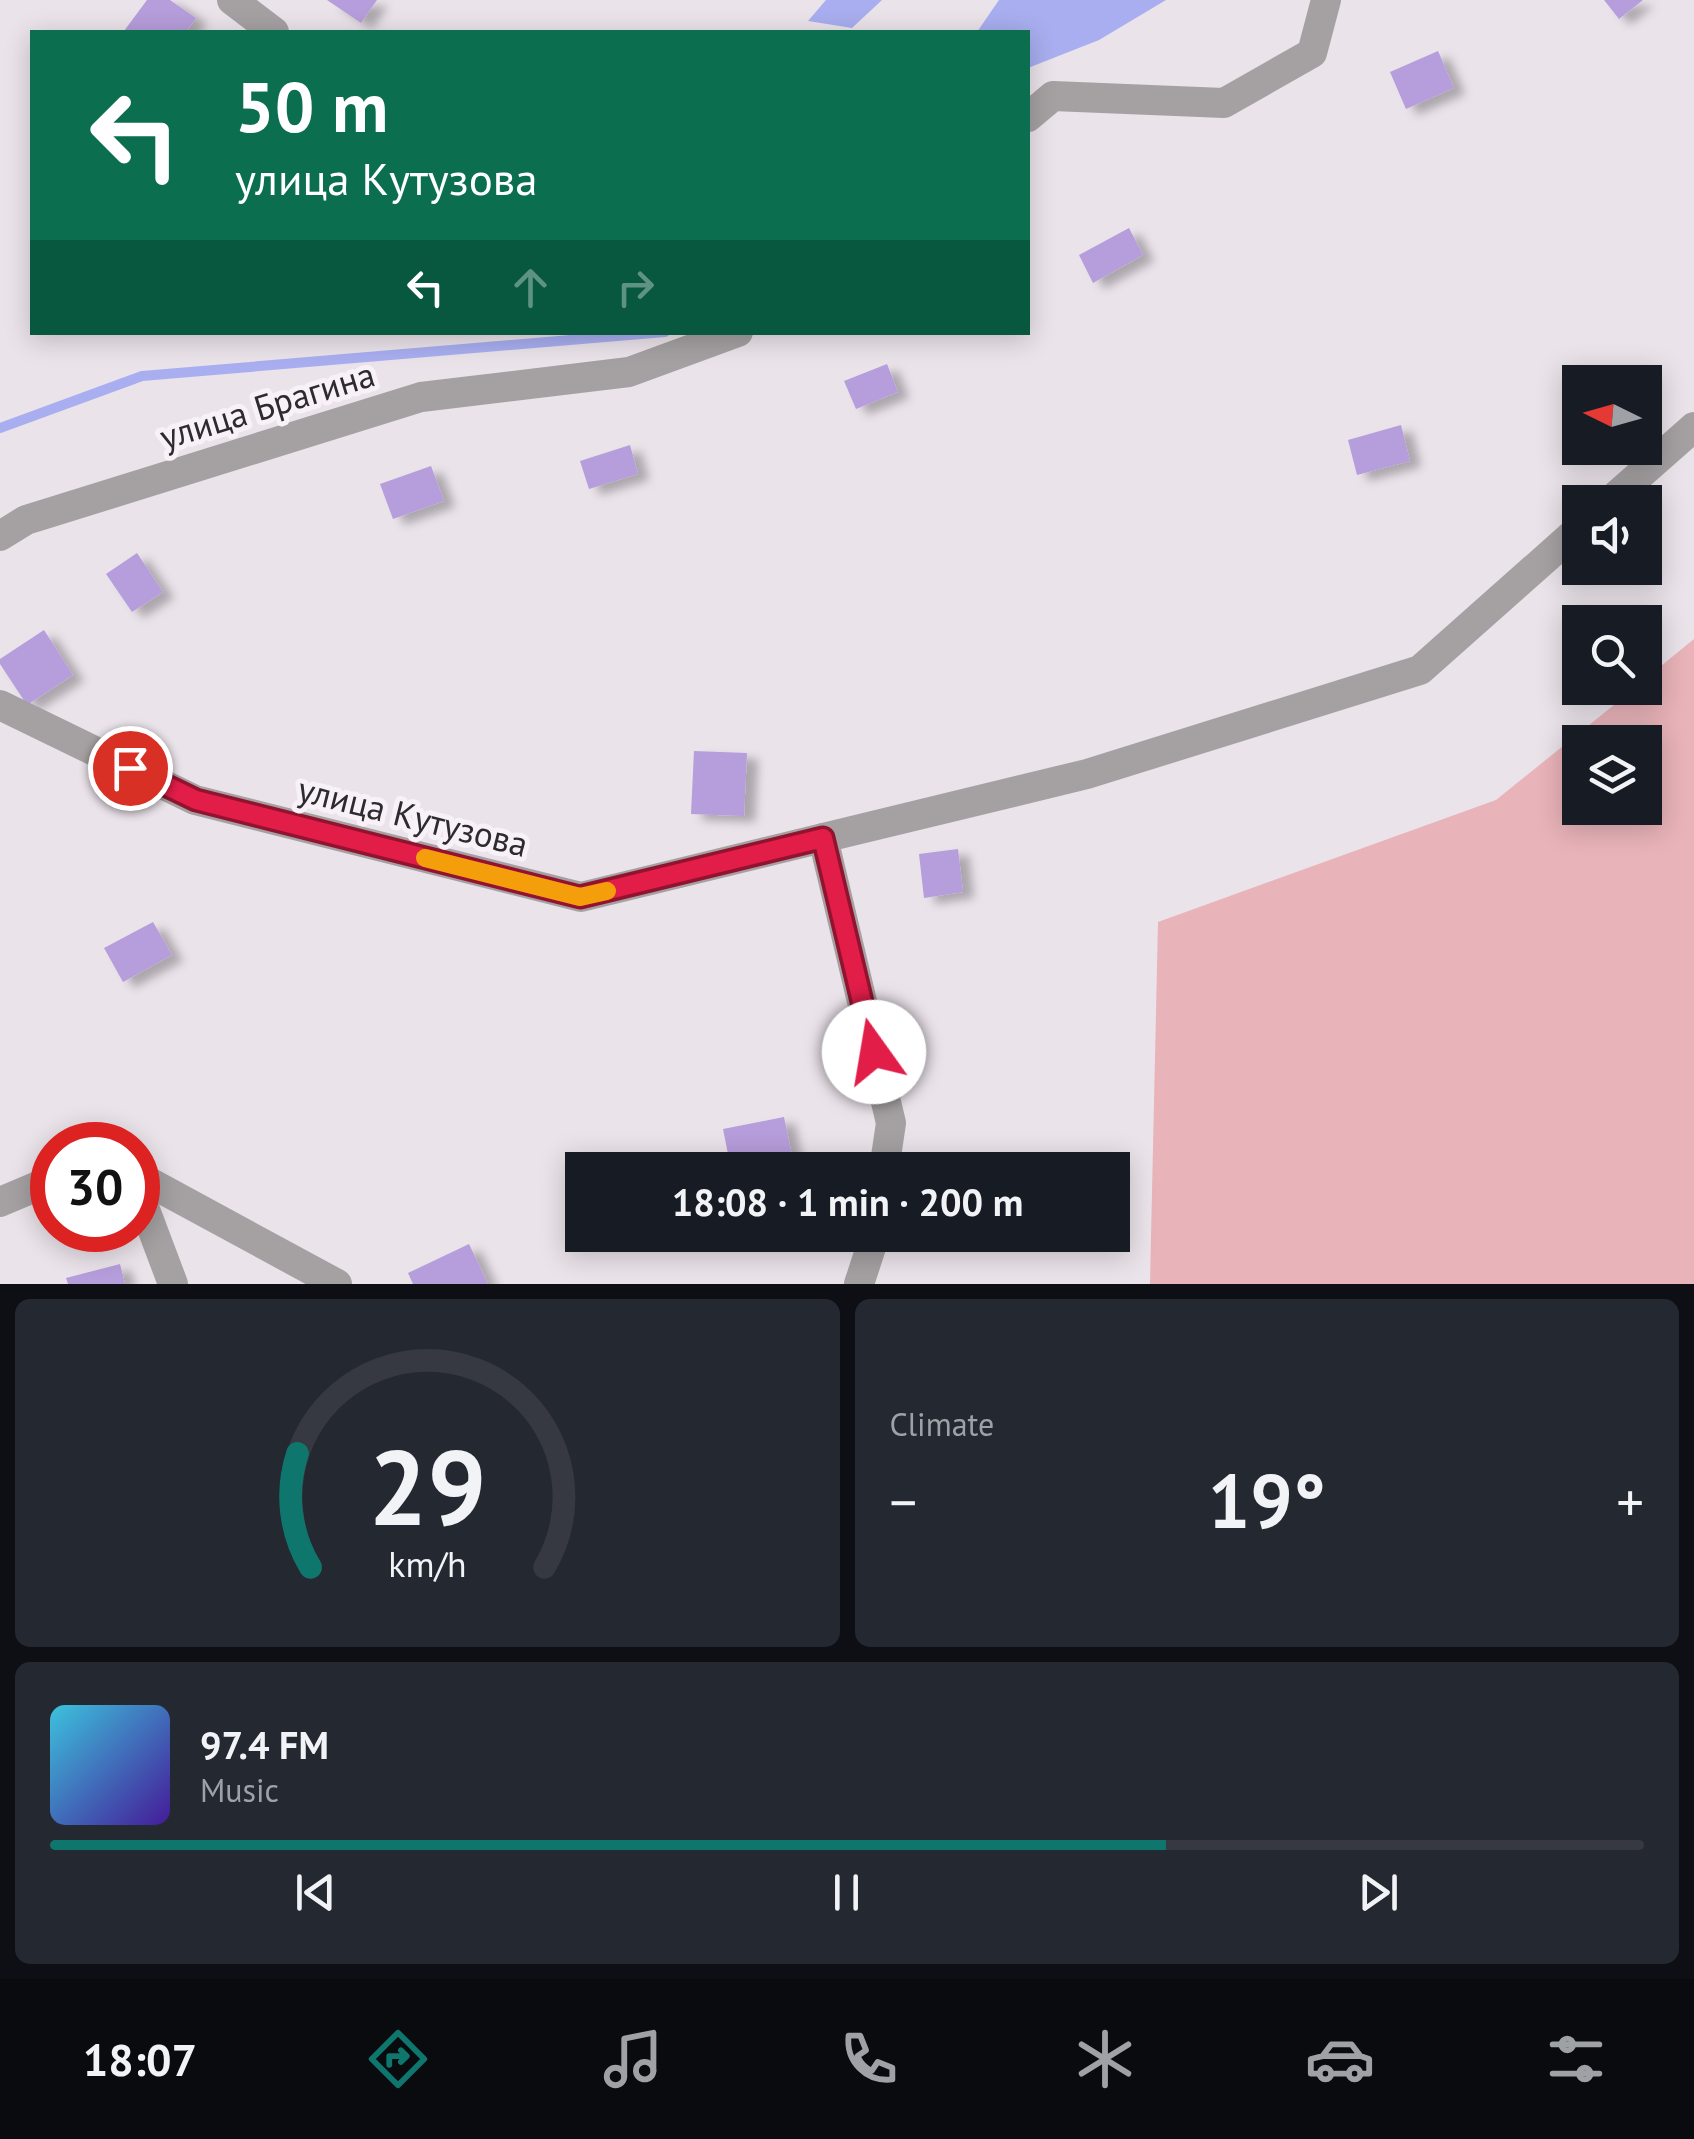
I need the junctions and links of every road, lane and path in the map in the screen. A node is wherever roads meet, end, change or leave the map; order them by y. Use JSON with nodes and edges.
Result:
{"nodes":[{"id":1,"x":232,"y":0,"type":"edge"},
{"id":2,"x":1326,"y":0,"type":"edge"},
{"id":3,"x":271,"y":30,"type":"edge"},
{"id":4,"x":1030,"y":115,"type":"edge"},
{"id":5,"x":730,"y":335,"type":"edge"},
{"id":6,"x":1694,"y":427,"type":"edge"},
{"id":7,"x":1628,"y":485,"type":"edge"},
{"id":8,"x":0,"y":536,"type":"edge"},
{"id":9,"x":1562,"y":544,"type":"edge"},
{"id":10,"x":0,"y":705,"type":"edge"},
{"id":11,"x":823,"y":838,"type":"junction"},
{"id":12,"x":887,"y":1152,"type":"edge"},
{"id":13,"x":160,"y":1188,"type":"edge"},
{"id":14,"x":30,"y":1189,"type":"edge"},
{"id":15,"x":0,"y":1202,"type":"edge"},
{"id":16,"x":160,"y":1249,"type":"edge"},
{"id":17,"x":869,"y":1252,"type":"edge"},
{"id":18,"x":173,"y":1284,"type":"edge"},
{"id":19,"x":337,"y":1284,"type":"edge"},
{"id":20,"x":859,"y":1284,"type":"edge"}],
"edges":[{"from":1,"to":3,"type":"street"},
{"from":2,"to":4,"type":"street"},
{"from":5,"to":8,"type":"street","name":"улица Брагина"},
{"from":6,"to":7,"type":"street"},
{"from":9,"to":11,"type":"street","name":"улица Кутузова"},
{"from":10,"to":11,"type":"street","name":"улица Кутузова"},
{"from":11,"to":12,"type":"street"},
{"from":13,"to":19,"type":"street"},
{"from":14,"to":15,"type":"street"},
{"from":16,"to":18,"type":"street"},
{"from":17,"to":20,"type":"street"}]}
